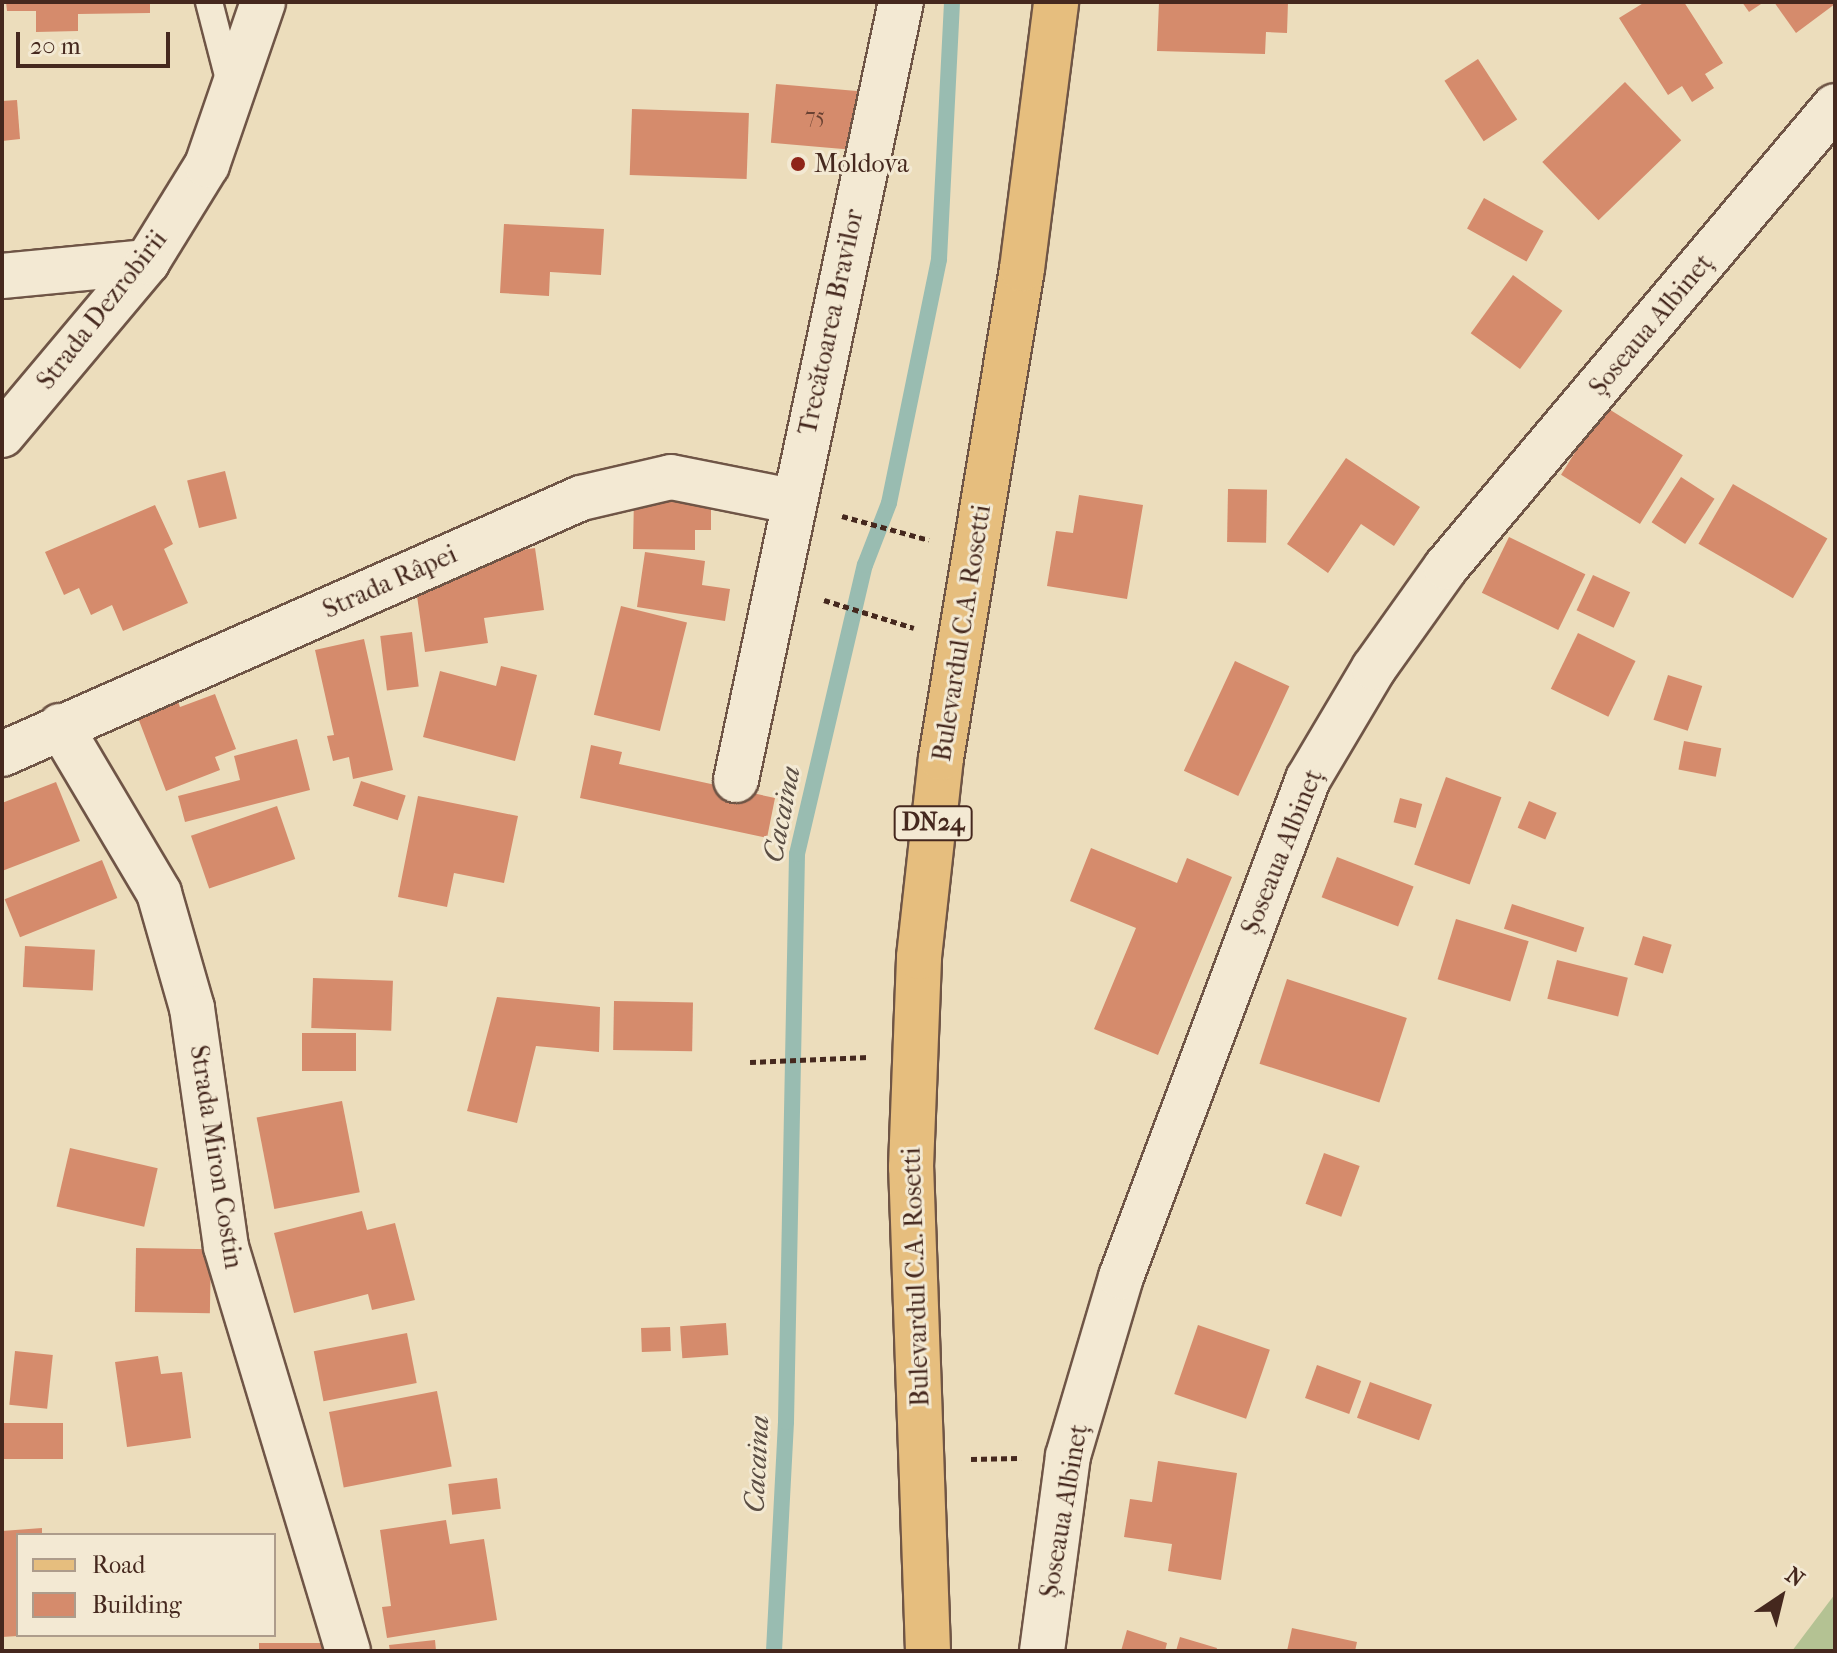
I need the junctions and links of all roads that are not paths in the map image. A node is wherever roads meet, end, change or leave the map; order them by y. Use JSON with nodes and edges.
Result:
{"nodes":[{"id":1,"x":209,"y":2,"type":"edge"},
{"id":2,"x":263,"y":2,"type":"edge"},
{"id":3,"x":901,"y":2,"type":"edge"},
{"id":4,"x":1056,"y":2,"type":"edge"},
{"id":5,"x":233,"y":98,"type":"junction"},
{"id":6,"x":1835,"y":106,"type":"edge"},
{"id":7,"x":147,"y":262,"type":"junction"},
{"id":8,"x":2,"y":276,"type":"edge"},
{"id":9,"x":2,"y":435,"type":"edge"},
{"id":10,"x":791,"y":501,"type":"junction"},
{"id":11,"x":60,"y":726,"type":"junction"},
{"id":12,"x":2,"y":754,"type":"edge"},
{"id":13,"x":736,"y":780,"type":"dead end"},
{"id":14,"x":348,"y":1651,"type":"edge"},
{"id":15,"x":928,"y":1651,"type":"edge"},
{"id":16,"x":1042,"y":1651,"type":"edge"}],
"edges":[{"from":1,"to":5,"type":"lane"},
{"from":2,"to":5,"type":"street","name":"Strada Dezrobirii"},
{"from":3,"to":10,"type":"street","name":"Trecătoarea Bravilor"},
{"from":4,"to":15,"type":"main road","name":"Bulevardul C.A. Rosetti","number":"DN24"},
{"from":5,"to":7,"type":"street","name":"Strada Dezrobirii"},
{"from":6,"to":16,"type":"street","name":"Șoseaua Albineț"},
{"from":7,"to":8,"type":"street"},
{"from":7,"to":9,"type":"street","name":"Strada Dezrobirii"},
{"from":10,"to":11,"type":"street","name":"Strada Râpei"},
{"from":10,"to":13,"type":"street","name":"Trecătoarea Bravilor"},
{"from":11,"to":12,"type":"street","name":"Strada Râpei"},
{"from":11,"to":14,"type":"street","name":"Strada Miron Costin"}]}
